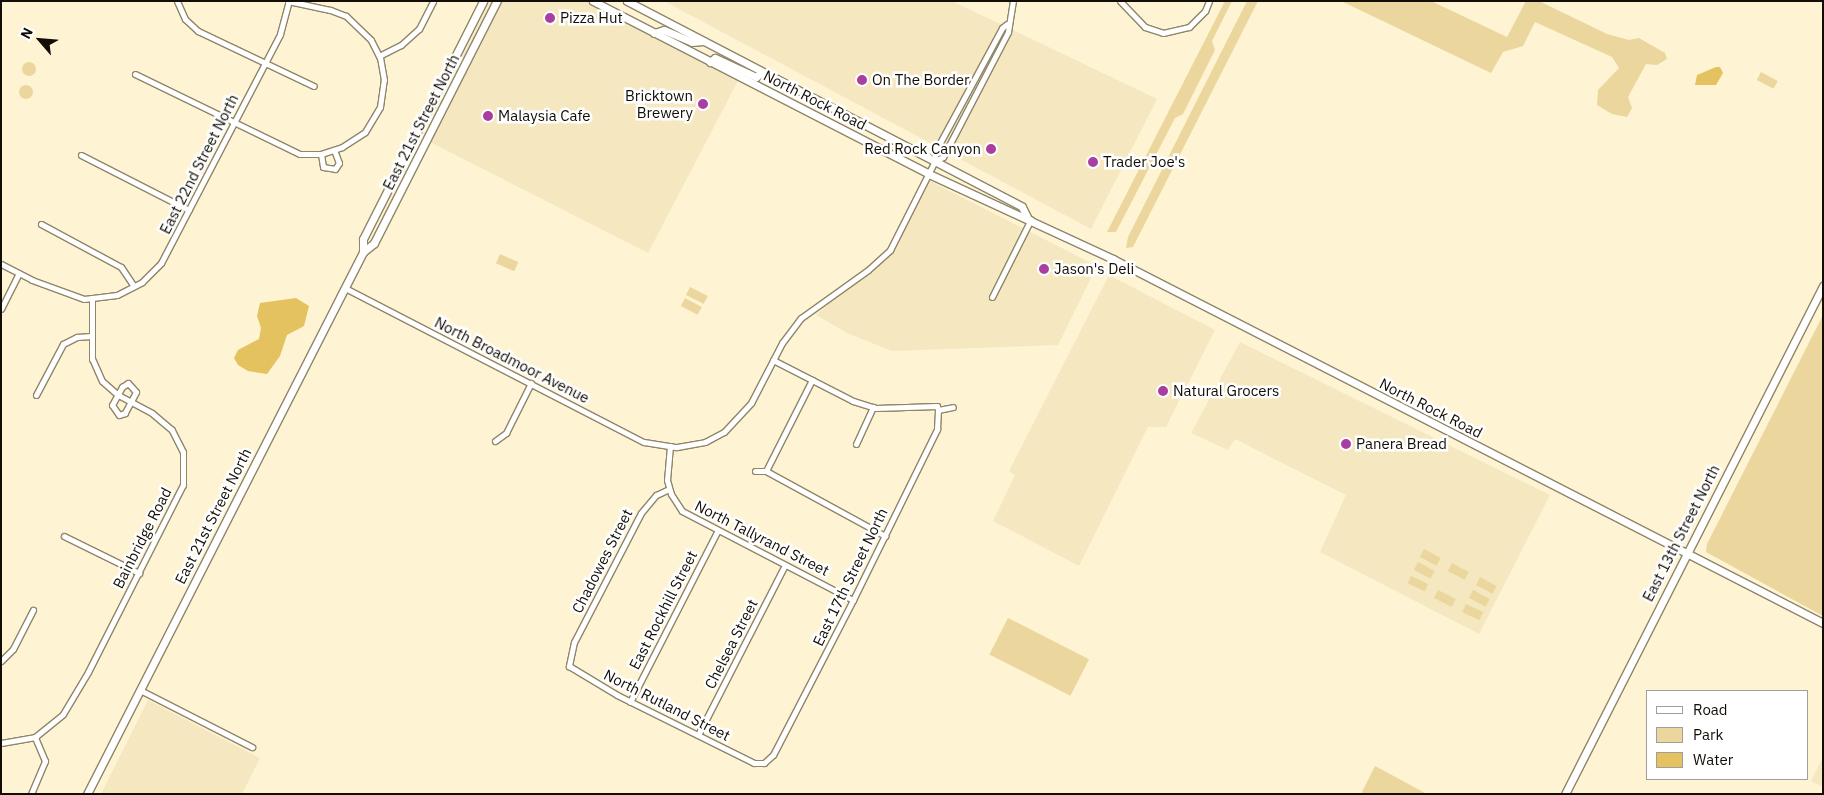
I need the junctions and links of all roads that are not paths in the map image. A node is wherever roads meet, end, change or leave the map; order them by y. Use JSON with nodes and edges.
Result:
{"nodes":[{"id":1,"x":177,"y":1,"type":"edge"},
{"id":2,"x":288,"y":1,"type":"edge"},
{"id":3,"x":433,"y":1,"type":"edge"},
{"id":4,"x":483,"y":1,"type":"edge"},
{"id":5,"x":497,"y":1,"type":"edge"},
{"id":6,"x":593,"y":1,"type":"edge"},
{"id":7,"x":627,"y":1,"type":"edge"},
{"id":8,"x":1013,"y":1,"type":"edge"},
{"id":9,"x":1120,"y":1,"type":"edge"},
{"id":10,"x":1208,"y":1,"type":"edge"},
{"id":11,"x":1007,"y":24,"type":"junction"},
{"id":12,"x":654,"y":33,"type":"junction"},
{"id":13,"x":704,"y":41,"type":"junction"},
{"id":14,"x":379,"y":56,"type":"junction"},
{"id":15,"x":710,"y":62,"type":"junction"},
{"id":16,"x":264,"y":65,"type":"junction"},
{"id":17,"x":762,"y":72,"type":"junction"},
{"id":18,"x":135,"y":74,"type":"dead end"},
{"id":19,"x":314,"y":86,"type":"dead end"},
{"id":20,"x":233,"y":124,"type":"junction"},
{"id":21,"x":334,"y":150,"type":"junction"},
{"id":22,"x":321,"y":154,"type":"junction"},
{"id":23,"x":81,"y":155,"type":"dead end"},
{"id":24,"x":935,"y":161,"type":"junction"},
{"id":25,"x":929,"y":174,"type":"junction"},
{"id":26,"x":190,"y":210,"type":"junction"},
{"id":27,"x":1029,"y":218,"type":"junction"},
{"id":28,"x":41,"y":224,"type":"dead end"},
{"id":29,"x":363,"y":252,"type":"junction"},
{"id":30,"x":1,"y":264,"type":"edge"},
{"id":31,"x":20,"y":273,"type":"junction"},
{"id":32,"x":134,"y":286,"type":"junction"},
{"id":33,"x":1823,"y":286,"type":"edge"},
{"id":34,"x":345,"y":288,"type":"junction"},
{"id":35,"x":992,"y":296,"type":"dead end"},
{"id":36,"x":92,"y":298,"type":"junction"},
{"id":37,"x":1,"y":309,"type":"edge"},
{"id":38,"x":91,"y":336,"type":"junction"},
{"id":39,"x":773,"y":360,"type":"junction"},
{"id":40,"x":812,"y":380,"type":"junction"},
{"id":41,"x":531,"y":384,"type":"junction"},
{"id":42,"x":36,"y":395,"type":"dead end"},
{"id":43,"x":118,"y":395,"type":"junction"},
{"id":44,"x":131,"y":402,"type":"junction"},
{"id":45,"x":873,"y":407,"type":"junction"},
{"id":46,"x":953,"y":407,"type":"dead end"},
{"id":47,"x":938,"y":410,"type":"junction"},
{"id":48,"x":495,"y":441,"type":"dead end"},
{"id":49,"x":856,"y":444,"type":"dead end"},
{"id":50,"x":670,"y":446,"type":"junction"},
{"id":51,"x":754,"y":471,"type":"dead end"},
{"id":52,"x":766,"y":471,"type":"junction"},
{"id":53,"x":669,"y":489,"type":"junction"},
{"id":54,"x":718,"y":530,"type":"junction"},
{"id":55,"x":64,"y":536,"type":"dead end"},
{"id":56,"x":885,"y":536,"type":"junction"},
{"id":57,"x":1686,"y":555,"type":"junction"},
{"id":58,"x":785,"y":565,"type":"junction"},
{"id":59,"x":139,"y":572,"type":"junction"},
{"id":60,"x":853,"y":600,"type":"junction"},
{"id":61,"x":33,"y":610,"type":"dead end"},
{"id":62,"x":1823,"y":623,"type":"edge"},
{"id":63,"x":569,"y":657,"type":"joint"},
{"id":64,"x":1,"y":661,"type":"edge"},
{"id":65,"x":140,"y":690,"type":"junction"},
{"id":66,"x":630,"y":702,"type":"junction"},
{"id":67,"x":698,"y":735,"type":"junction"},
{"id":68,"x":35,"y":737,"type":"junction"},
{"id":69,"x":1,"y":743,"type":"edge"},
{"id":70,"x":252,"y":747,"type":"dead end"},
{"id":71,"x":764,"y":762,"type":"joint"},
{"id":72,"x":32,"y":794,"type":"edge"},
{"id":73,"x":87,"y":794,"type":"edge"},
{"id":74,"x":1565,"y":794,"type":"edge"}],
"edges":[{"from":1,"to":16,"type":"street"},
{"from":2,"to":14,"type":"street"},
{"from":2,"to":16,"type":"street","name":"East 22nd Street North"},
{"from":3,"to":14,"type":"street"},
{"from":4,"to":29,"type":"main road","name":"East 21st Street North"},
{"from":5,"to":29,"type":"main road","name":"East 21st Street North"},
{"from":6,"to":12,"type":"main road","name":"North Rock Road"},
{"from":7,"to":13,"type":"main road","name":"North Rock Road"},
{"from":8,"to":11,"type":"street"},
{"from":9,"to":10,"type":"street"},
{"from":11,"to":24,"type":"street"},
{"from":11,"to":24,"type":"street"},
{"from":12,"to":13,"type":"main road"},
{"from":12,"to":15,"type":"main road","name":"North Rock Road"},
{"from":13,"to":17,"type":"main road","name":"North Rock Road"},
{"from":14,"to":21,"type":"street"},
{"from":15,"to":17,"type":"main road"},
{"from":15,"to":25,"type":"main road","name":"North Rock Road"},
{"from":16,"to":19,"type":"street"},
{"from":16,"to":20,"type":"street","name":"East 22nd Street North"},
{"from":17,"to":24,"type":"main road","name":"North Rock Road"},
{"from":18,"to":20,"type":"street"},
{"from":20,"to":22,"type":"street"},
{"from":20,"to":26,"type":"street","name":"East 22nd Street North"},
{"from":21,"to":22,"type":"street"},
{"from":21,"to":22,"type":"street"},
{"from":23,"to":26,"type":"street"},
{"from":24,"to":25,"type":"street"},
{"from":24,"to":27,"type":"main road","name":"North Rock Road"},
{"from":25,"to":27,"type":"main road","name":"North Rock Road"},
{"from":25,"to":39,"type":"street"},
{"from":26,"to":32,"type":"street","name":"East 22nd Street North"},
{"from":27,"to":35,"type":"street"},
{"from":27,"to":57,"type":"main road","name":"North Rock Road"},
{"from":28,"to":32,"type":"street"},
{"from":29,"to":34,"type":"main road","name":"East 21st Street North"},
{"from":30,"to":31,"type":"street","name":"East 22nd Street North"},
{"from":31,"to":36,"type":"street","name":"East 22nd Street North"},
{"from":31,"to":37,"type":"street"},
{"from":32,"to":36,"type":"street","name":"East 22nd Street North"},
{"from":33,"to":57,"type":"main road","name":"East 13th Street North"},
{"from":34,"to":41,"type":"street","name":"North Broadmoor Avenue"},
{"from":34,"to":65,"type":"main road","name":"East 21st Street North"},
{"from":36,"to":38,"type":"street","name":"Bainbridge Road"},
{"from":38,"to":42,"type":"street"},
{"from":38,"to":43,"type":"street","name":"Bainbridge Road"},
{"from":39,"to":40,"type":"street"},
{"from":39,"to":50,"type":"street"},
{"from":40,"to":45,"type":"street"},
{"from":40,"to":52,"type":"street"},
{"from":41,"to":48,"type":"street"},
{"from":41,"to":50,"type":"street","name":"North Broadmoor Avenue"},
{"from":43,"to":44,"type":"street","name":"Bainbridge Road"},
{"from":43,"to":44,"type":"street"},
{"from":43,"to":44,"type":"street"},
{"from":44,"to":59,"type":"street","name":"Bainbridge Road"},
{"from":45,"to":47,"type":"street"},
{"from":45,"to":49,"type":"street"},
{"from":46,"to":47,"type":"street"},
{"from":47,"to":56,"type":"street","name":"East 17th Street North"},
{"from":50,"to":53,"type":"street"},
{"from":51,"to":52,"type":"street"},
{"from":52,"to":56,"type":"street"},
{"from":53,"to":54,"type":"street","name":"North Tallyrand Street"},
{"from":53,"to":63,"type":"street","name":"Chadowes Street"},
{"from":54,"to":58,"type":"street","name":"North Tallyrand Street"},
{"from":54,"to":66,"type":"street","name":"East Rockhill Street"},
{"from":55,"to":59,"type":"street"},
{"from":56,"to":60,"type":"street","name":"East 17th Street North"},
{"from":57,"to":62,"type":"main road","name":"North Rock Road"},
{"from":57,"to":74,"type":"main road","name":"East 13th Street North"},
{"from":58,"to":60,"type":"street","name":"North Tallyrand Street"},
{"from":58,"to":67,"type":"street","name":"Chelsea Street"},
{"from":59,"to":68,"type":"street","name":"Bainbridge Road"},
{"from":60,"to":71,"type":"street","name":"East 17th Street North"},
{"from":61,"to":64,"type":"street"},
{"from":63,"to":66,"type":"street","name":"North Rutland Street"},
{"from":65,"to":70,"type":"street"},
{"from":65,"to":73,"type":"main road","name":"East 21st Street North"},
{"from":66,"to":67,"type":"street","name":"North Rutland Street"},
{"from":67,"to":71,"type":"street","name":"North Rutland Street"},
{"from":68,"to":69,"type":"street","name":"Bainbridge Road"},
{"from":68,"to":72,"type":"street"}]}
